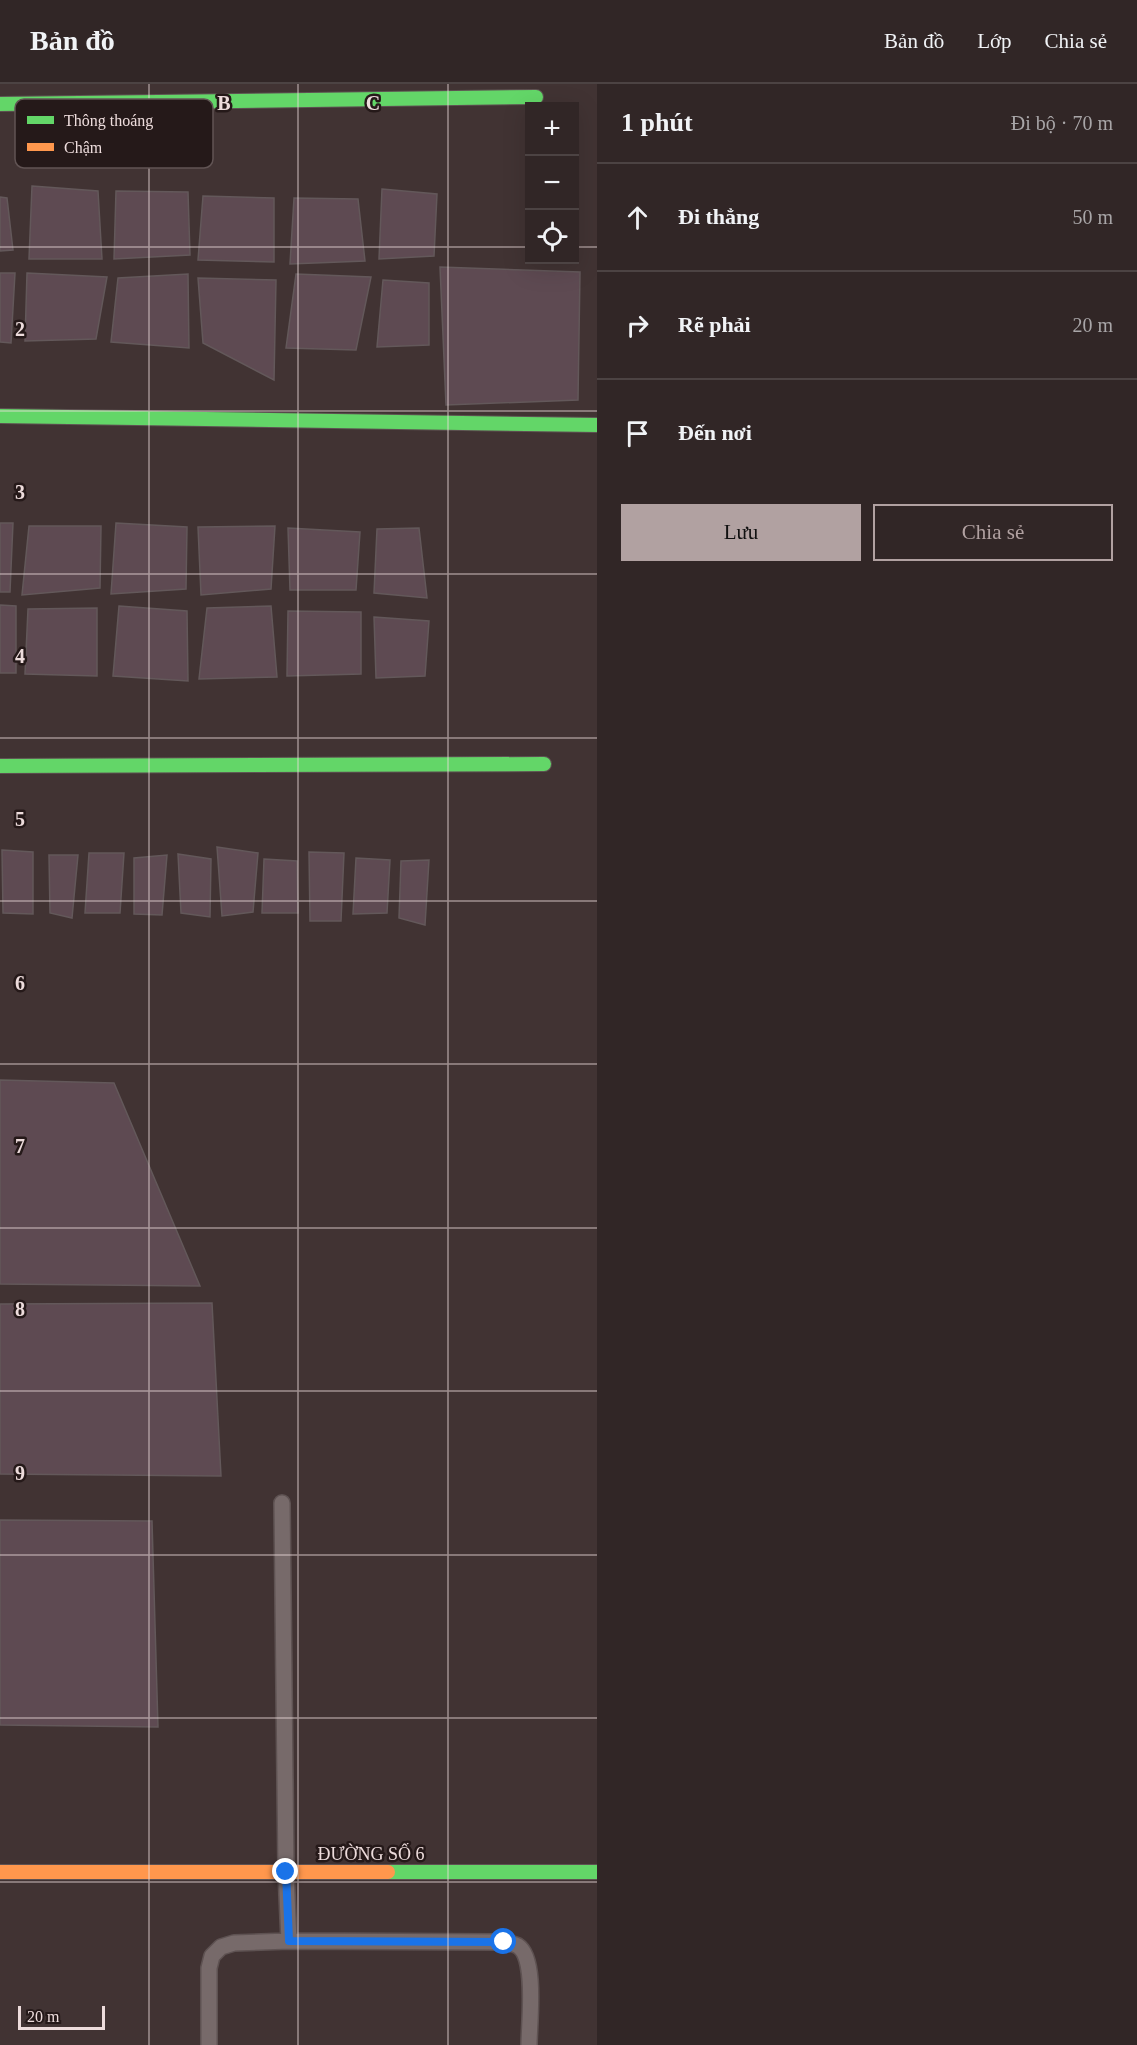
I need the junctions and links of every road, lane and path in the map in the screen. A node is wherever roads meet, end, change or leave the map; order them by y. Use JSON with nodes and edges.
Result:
{"nodes":[{"id":1,"x":536,"y":97,"type":"dead end"},
{"id":2,"x":213,"y":101,"type":"edge"},
{"id":3,"x":0,"y":104,"type":"edge"},
{"id":4,"x":15,"y":104,"type":"edge"},
{"id":5,"x":0,"y":416,"type":"edge"},
{"id":6,"x":597,"y":425,"type":"edge"},
{"id":7,"x":544,"y":764,"type":"dead end"},
{"id":8,"x":0,"y":766,"type":"edge"},
{"id":9,"x":282,"y":1503,"type":"dead end"},
{"id":10,"x":0,"y":1872,"type":"edge"},
{"id":11,"x":286,"y":1872,"type":"junction"},
{"id":12,"x":597,"y":1872,"type":"edge"},
{"id":13,"x":289,"y":1941,"type":"junction"},
{"id":14,"x":209,"y":2045,"type":"edge"},
{"id":15,"x":529,"y":2045,"type":"edge"}],
"edges":[{"from":1,"to":2,"type":"street"},
{"from":3,"to":4,"type":"street"},
{"from":5,"to":6,"type":"street"},
{"from":7,"to":8,"type":"street"},
{"from":9,"to":11,"type":"lane"},
{"from":10,"to":11,"type":"street","name":"ĐƯỜNG SỐ 6"},
{"from":11,"to":12,"type":"street","name":"ĐƯỜNG SỐ 6"},
{"from":11,"to":13,"type":"lane"},
{"from":13,"to":14,"type":"lane"},
{"from":13,"to":15,"type":"lane"}]}
